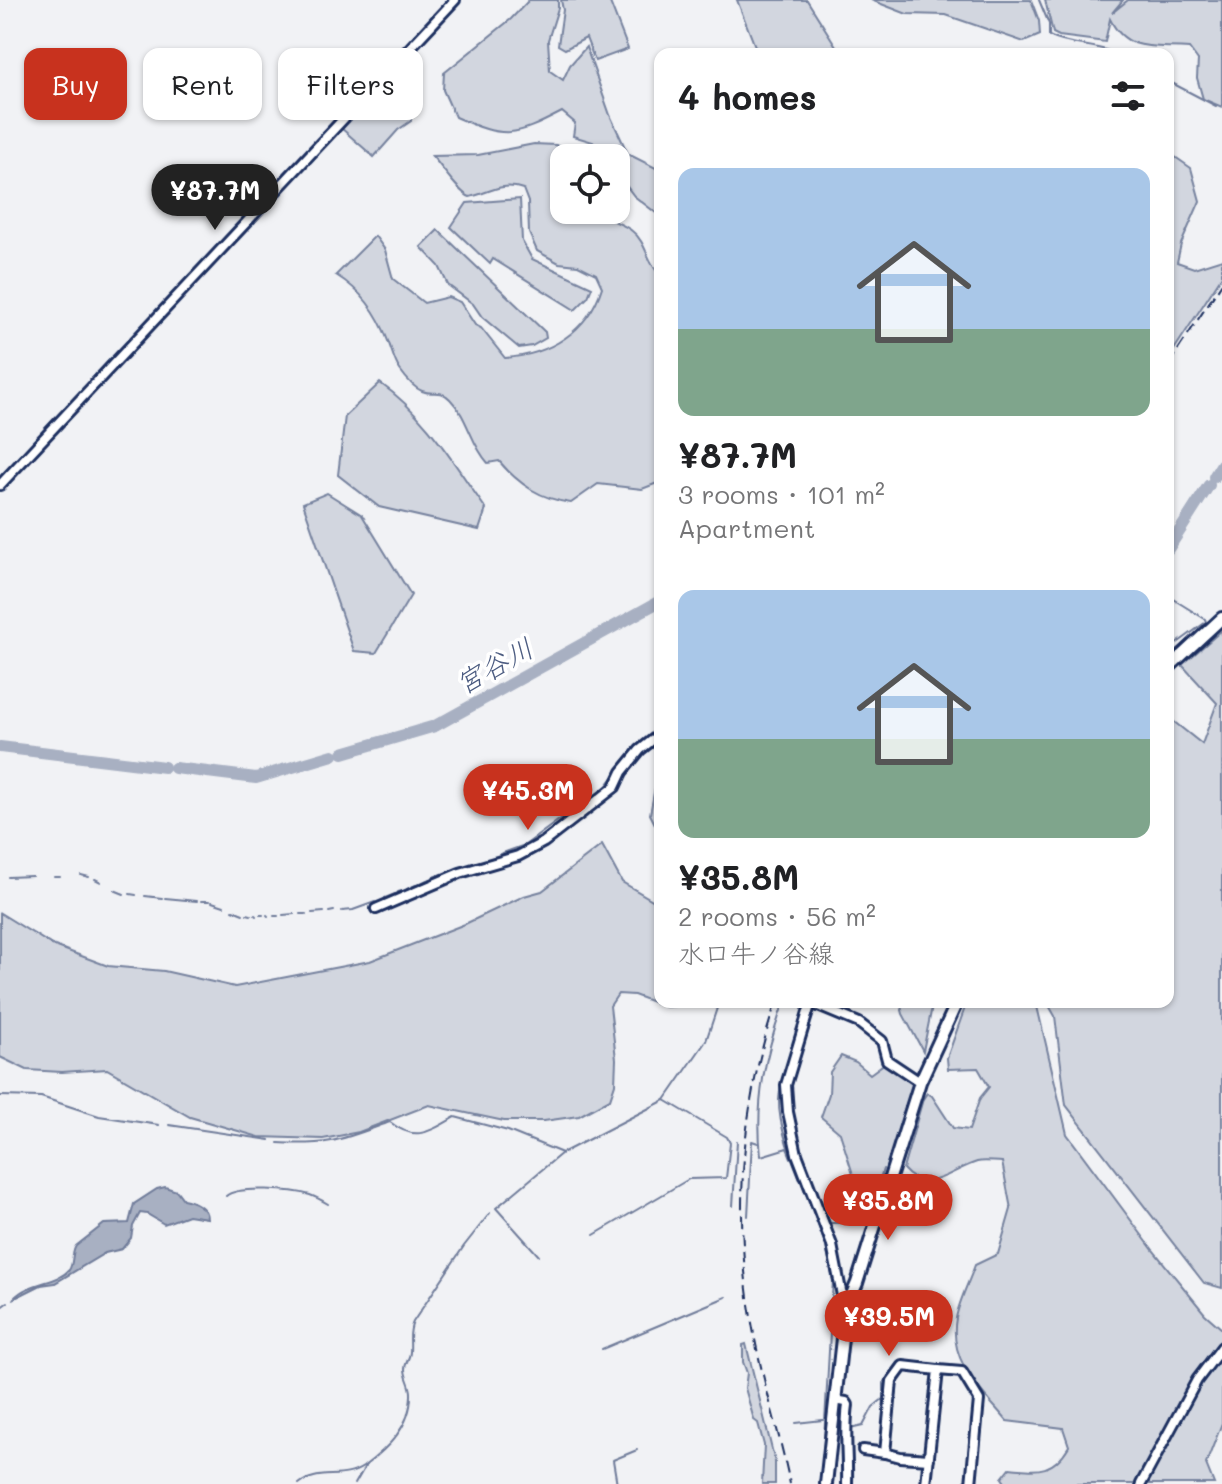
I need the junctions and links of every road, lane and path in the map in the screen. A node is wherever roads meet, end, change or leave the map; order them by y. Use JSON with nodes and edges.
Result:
{"nodes":[{"id":1,"x":455,"y":0,"type":"edge"},
{"id":2,"x":0,"y":485,"type":"edge"},
{"id":3,"x":1222,"y":618,"type":"edge"},
{"id":4,"x":1174,"y":662,"type":"edge"},
{"id":5,"x":654,"y":739,"type":"edge"},
{"id":6,"x":376,"y":909,"type":"dead end"},
{"id":7,"x":809,"y":1008,"type":"edge"},
{"id":8,"x":823,"y":1008,"type":"edge"},
{"id":9,"x":954,"y":1008,"type":"edge"},
{"id":10,"x":920,"y":1082,"type":"junction"},
{"id":11,"x":845,"y":1311,"type":"junction"},
{"id":12,"x":1222,"y":1347,"type":"edge"},
{"id":13,"x":938,"y":1370,"type":"junction"},
{"id":14,"x":835,"y":1400,"type":"junction"},
{"id":15,"x":863,"y":1450,"type":"dead end"},
{"id":16,"x":885,"y":1453,"type":"junction"},
{"id":17,"x":929,"y":1459,"type":"junction"},
{"id":18,"x":826,"y":1484,"type":"edge"},
{"id":19,"x":847,"y":1484,"type":"edge"},
{"id":20,"x":926,"y":1484,"type":"edge"},
{"id":21,"x":971,"y":1484,"type":"edge"},
{"id":22,"x":1141,"y":1484,"type":"edge"}],
"edges":[{"from":1,"to":2,"type":"street"},
{"from":3,"to":4,"type":"main road"},
{"from":5,"to":6,"type":"street"},
{"from":7,"to":11,"type":"street"},
{"from":8,"to":10,"type":"street"},
{"from":9,"to":10,"type":"main road"},
{"from":10,"to":11,"type":"main road"},
{"from":11,"to":14,"type":"main road"},
{"from":12,"to":22,"type":"street"},
{"from":13,"to":16,"type":"street"},
{"from":13,"to":17,"type":"street"},
{"from":13,"to":21,"type":"street"},
{"from":14,"to":18,"type":"main road"},
{"from":14,"to":19,"type":"street"},
{"from":15,"to":16,"type":"street"},
{"from":16,"to":17,"type":"street"},
{"from":17,"to":20,"type":"street"}]}
